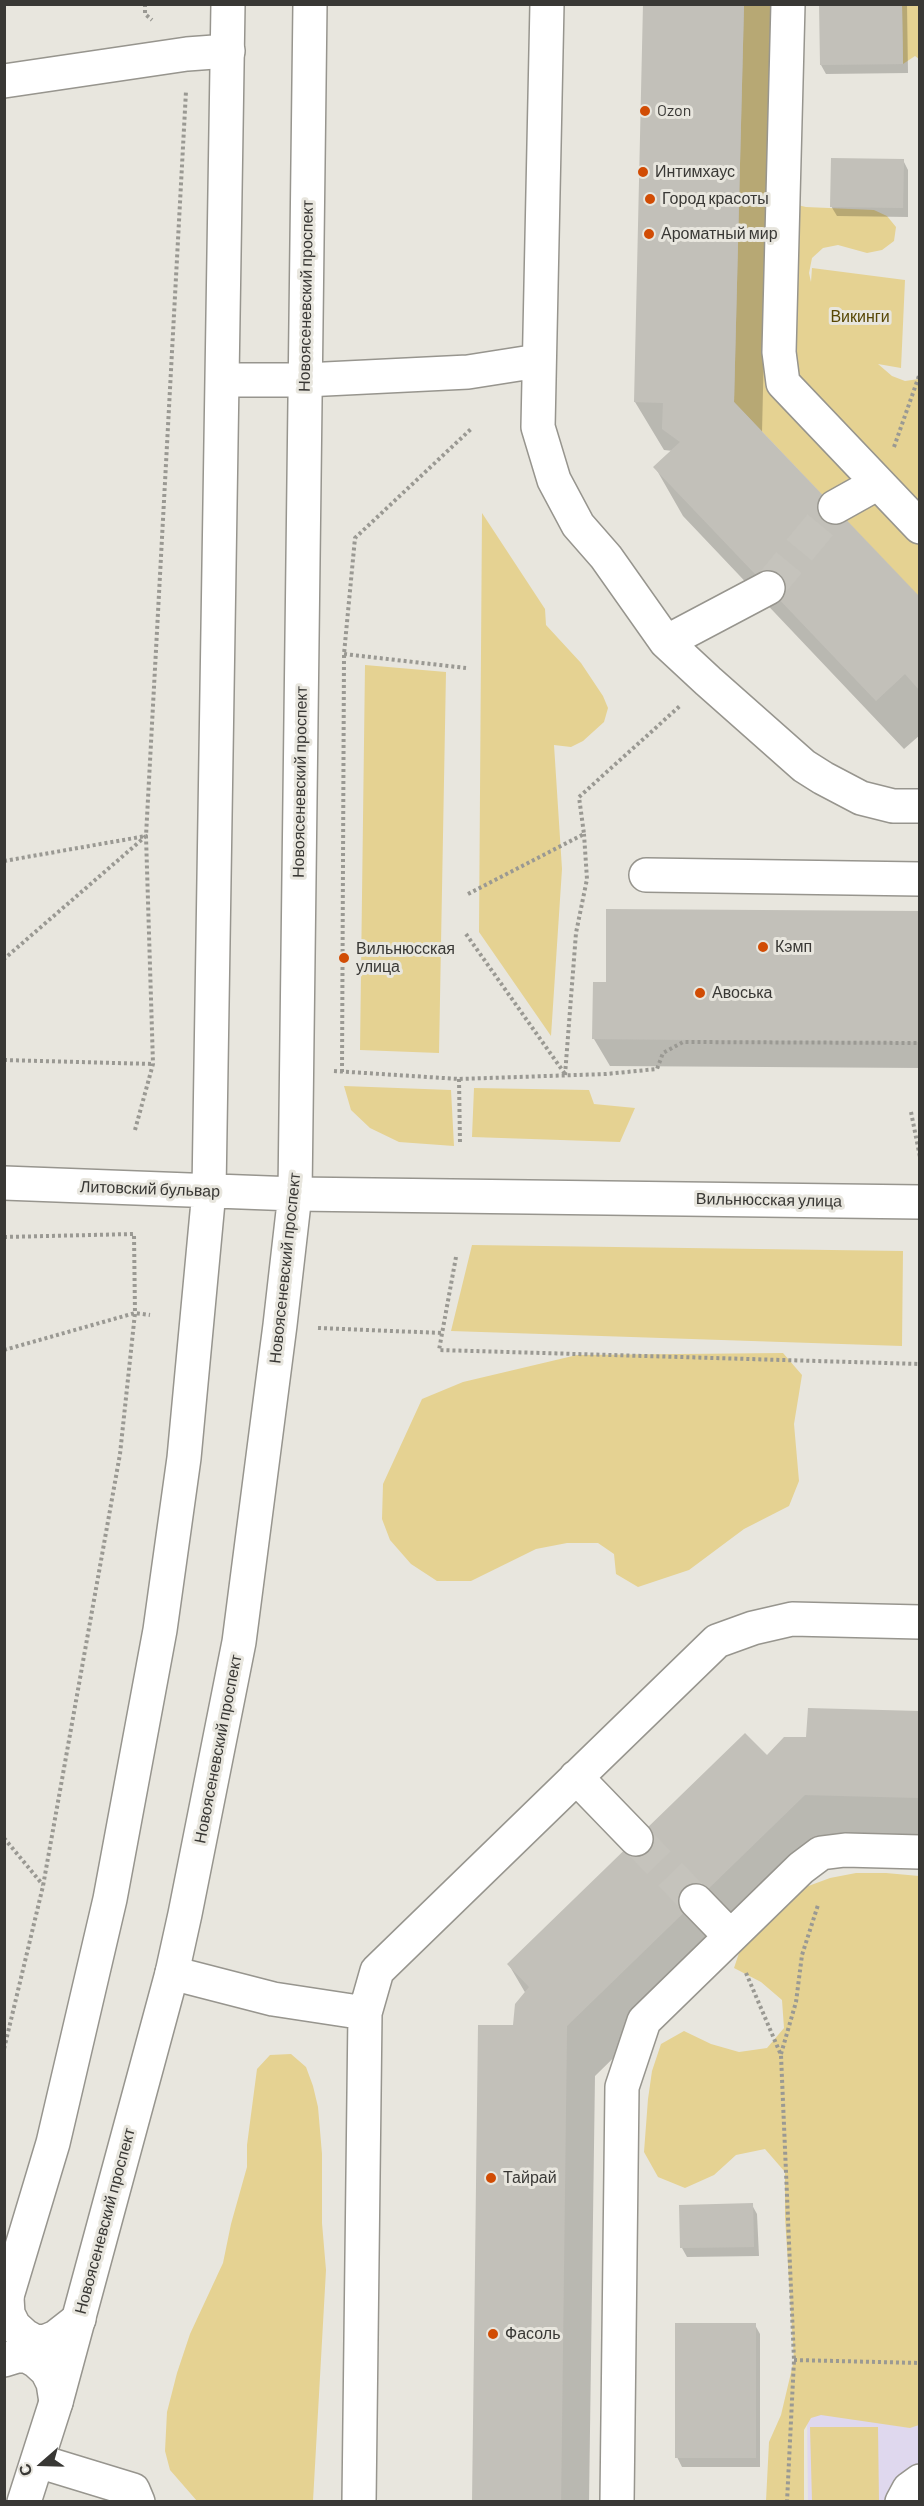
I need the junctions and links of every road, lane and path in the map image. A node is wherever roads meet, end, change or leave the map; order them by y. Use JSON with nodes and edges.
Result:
{"nodes":[{"id":1,"x":145,"y":4,"type":"edge"},
{"id":2,"x":228,"y":4,"type":"edge"},
{"id":3,"x":310,"y":4,"type":"edge"},
{"id":4,"x":547,"y":4,"type":"edge"},
{"id":5,"x":788,"y":4,"type":"edge"},
{"id":6,"x":228,"y":51,"type":"junction"},
{"id":7,"x":188,"y":54,"type":"junction"},
{"id":8,"x":4,"y":81,"type":"edge"},
{"id":9,"x":538,"y":361,"type":"junction"},
{"id":10,"x":920,"y":374,"type":"edge"},
{"id":11,"x":223,"y":380,"type":"junction"},
{"id":12,"x":305,"y":380,"type":"junction"},
{"id":13,"x":471,"y":429,"type":"dead end"},
{"id":14,"x":878,"y":483,"type":"junction"},
{"id":15,"x":835,"y":507,"type":"tunnel mouth"},
{"id":16,"x":920,"y":527,"type":"edge"},
{"id":17,"x":768,"y":588,"type":"tunnel mouth"},
{"id":18,"x":666,"y":642,"type":"junction"},
{"id":19,"x":344,"y":654,"type":"junction"},
{"id":20,"x":466,"y":668,"type":"dead end"},
{"id":21,"x":708,"y":681,"type":"junction"},
{"id":22,"x":920,"y":806,"type":"edge"},
{"id":23,"x":584,"y":834,"type":"junction"},
{"id":24,"x":146,"y":836,"type":"junction"},
{"id":25,"x":4,"y":861,"type":"edge"},
{"id":26,"x":646,"y":875,"type":"dead end"},
{"id":27,"x":920,"y":879,"type":"edge"},
{"id":28,"x":468,"y":894,"type":"dead end"},
{"id":29,"x":466,"y":934,"type":"dead end"},
{"id":30,"x":4,"y":959,"type":"edge"},
{"id":31,"x":920,"y":1042,"type":"edge"},
{"id":32,"x":4,"y":1060,"type":"edge"},
{"id":33,"x":153,"y":1064,"type":"junction"},
{"id":34,"x":325,"y":1070,"type":"dead end"},
{"id":35,"x":342,"y":1071,"type":"junction"},
{"id":36,"x":565,"y":1074,"type":"junction"},
{"id":37,"x":459,"y":1079,"type":"junction"},
{"id":38,"x":911,"y":1112,"type":"dead end"},
{"id":39,"x":135,"y":1130,"type":"dead end"},
{"id":40,"x":460,"y":1143,"type":"dead end"},
{"id":41,"x":920,"y":1156,"type":"edge"},
{"id":42,"x":4,"y":1183,"type":"edge"},
{"id":43,"x":209,"y":1191,"type":"junction"},
{"id":44,"x":295,"y":1194,"type":"junction"},
{"id":45,"x":920,"y":1202,"type":"edge"},
{"id":46,"x":4,"y":1237,"type":"edge"},
{"id":47,"x":456,"y":1257,"type":"dead end"},
{"id":48,"x":135,"y":1313,"type":"junction"},
{"id":49,"x":150,"y":1315,"type":"dead end"},
{"id":50,"x":318,"y":1328,"type":"dead end"},
{"id":51,"x":442,"y":1333,"type":"junction"},
{"id":52,"x":4,"y":1350,"type":"edge"},
{"id":53,"x":920,"y":1356,"type":"edge"},
{"id":54,"x":919,"y":1364,"type":"edge"},
{"id":55,"x":920,"y":1623,"type":"edge"},
{"id":56,"x":576,"y":1777,"type":"junction"},
{"id":57,"x":4,"y":1838,"type":"edge"},
{"id":58,"x":636,"y":1839,"type":"tunnel mouth"},
{"id":59,"x":920,"y":1852,"type":"edge"},
{"id":60,"x":44,"y":1886,"type":"junction"},
{"id":61,"x":696,"y":1901,"type":"tunnel mouth"},
{"id":62,"x":820,"y":1901,"type":"dead end"},
{"id":63,"x":730,"y":1936,"type":"junction"},
{"id":64,"x":172,"y":1973,"type":"junction"},
{"id":65,"x":365,"y":2013,"type":"junction"},
{"id":66,"x":4,"y":2049,"type":"edge"},
{"id":67,"x":781,"y":2055,"type":"junction"},
{"id":68,"x":6,"y":2302,"type":"edge"},
{"id":69,"x":79,"y":2319,"type":"junction"},
{"id":70,"x":4,"y":2360,"type":"edge"},
{"id":71,"x":794,"y":2360,"type":"junction"},
{"id":72,"x":920,"y":2363,"type":"edge"},
{"id":73,"x":56,"y":2402,"type":"junction"},
{"id":74,"x":38,"y":2461,"type":"junction"},
{"id":75,"x":920,"y":2481,"type":"edge"},
{"id":76,"x":24,"y":2502,"type":"edge"},
{"id":77,"x":138,"y":2502,"type":"edge"},
{"id":78,"x":359,"y":2502,"type":"edge"},
{"id":79,"x":617,"y":2502,"type":"edge"},
{"id":80,"x":787,"y":2502,"type":"edge"},
{"id":81,"x":902,"y":2502,"type":"edge"}],
"edges":[{"from":1,"to":7,"type":"path"},
{"from":2,"to":6,"type":"main road"},
{"from":3,"to":12,"type":"main road","name":"Новоясеневский проспект"},
{"from":4,"to":9,"type":"main road"},
{"from":5,"to":14,"type":"main road"},
{"from":6,"to":7,"type":"main road"},
{"from":6,"to":11,"type":"main road"},
{"from":7,"to":8,"type":"main road"},
{"from":7,"to":24,"type":"path"},
{"from":9,"to":12,"type":"main road"},
{"from":9,"to":18,"type":"main road"},
{"from":10,"to":14,"type":"path"},
{"from":11,"to":12,"type":"main road"},
{"from":11,"to":43,"type":"main road"},
{"from":12,"to":44,"type":"main road","name":"Новоясеневский проспект"},
{"from":13,"to":19,"type":"path"},
{"from":14,"to":15,"type":"main road"},
{"from":14,"to":16,"type":"main road"},
{"from":17,"to":18,"type":"main road"},
{"from":18,"to":21,"type":"main road"},
{"from":19,"to":20,"type":"path"},
{"from":19,"to":35,"type":"path"},
{"from":21,"to":22,"type":"main road"},
{"from":21,"to":23,"type":"path"},
{"from":23,"to":28,"type":"path"},
{"from":23,"to":36,"type":"path"},
{"from":24,"to":25,"type":"path"},
{"from":24,"to":30,"type":"path"},
{"from":24,"to":33,"type":"path"},
{"from":26,"to":27,"type":"main road"},
{"from":29,"to":36,"type":"path"},
{"from":31,"to":36,"type":"path"},
{"from":32,"to":33,"type":"path"},
{"from":33,"to":39,"type":"path"},
{"from":34,"to":35,"type":"path"},
{"from":35,"to":37,"type":"path"},
{"from":36,"to":37,"type":"path"},
{"from":37,"to":40,"type":"path"},
{"from":38,"to":41,"type":"path"},
{"from":42,"to":43,"type":"main road","name":"Литовский бульвар"},
{"from":43,"to":44,"type":"main road","name":"Литовский бульвар"},
{"from":43,"to":68,"type":"main road"},
{"from":44,"to":45,"type":"main road","name":"Вильнюсская улица"},
{"from":44,"to":64,"type":"main road","name":"Новоясеневский проспект"},
{"from":46,"to":48,"type":"path"},
{"from":47,"to":51,"type":"path"},
{"from":48,"to":49,"type":"path"},
{"from":48,"to":52,"type":"path"},
{"from":48,"to":60,"type":"path"},
{"from":50,"to":51,"type":"path"},
{"from":51,"to":54,"type":"path"},
{"from":53,"to":54,"type":"path"},
{"from":55,"to":56,"type":"main road"},
{"from":56,"to":58,"type":"main road"},
{"from":56,"to":65,"type":"main road"},
{"from":57,"to":60,"type":"path"},
{"from":59,"to":63,"type":"main road"},
{"from":60,"to":66,"type":"path"},
{"from":61,"to":63,"type":"main road"},
{"from":62,"to":67,"type":"path"},
{"from":63,"to":67,"type":"path"},
{"from":63,"to":79,"type":"main road"},
{"from":64,"to":65,"type":"main road"},
{"from":64,"to":69,"type":"main road","name":"Новоясеневский проспект"},
{"from":65,"to":78,"type":"main road"},
{"from":67,"to":71,"type":"path"},
{"from":68,"to":69,"type":"main road"},
{"from":69,"to":73,"type":"main road","name":"Новоясеневский проспект"},
{"from":70,"to":73,"type":"main road"},
{"from":71,"to":72,"type":"path"},
{"from":71,"to":80,"type":"path"},
{"from":73,"to":74,"type":"main road","name":"Новоясеневский проспект"},
{"from":74,"to":76,"type":"main road","name":"Новоясеневский проспект"},
{"from":74,"to":77,"type":"main road"},
{"from":75,"to":81,"type":"main road"}]}
